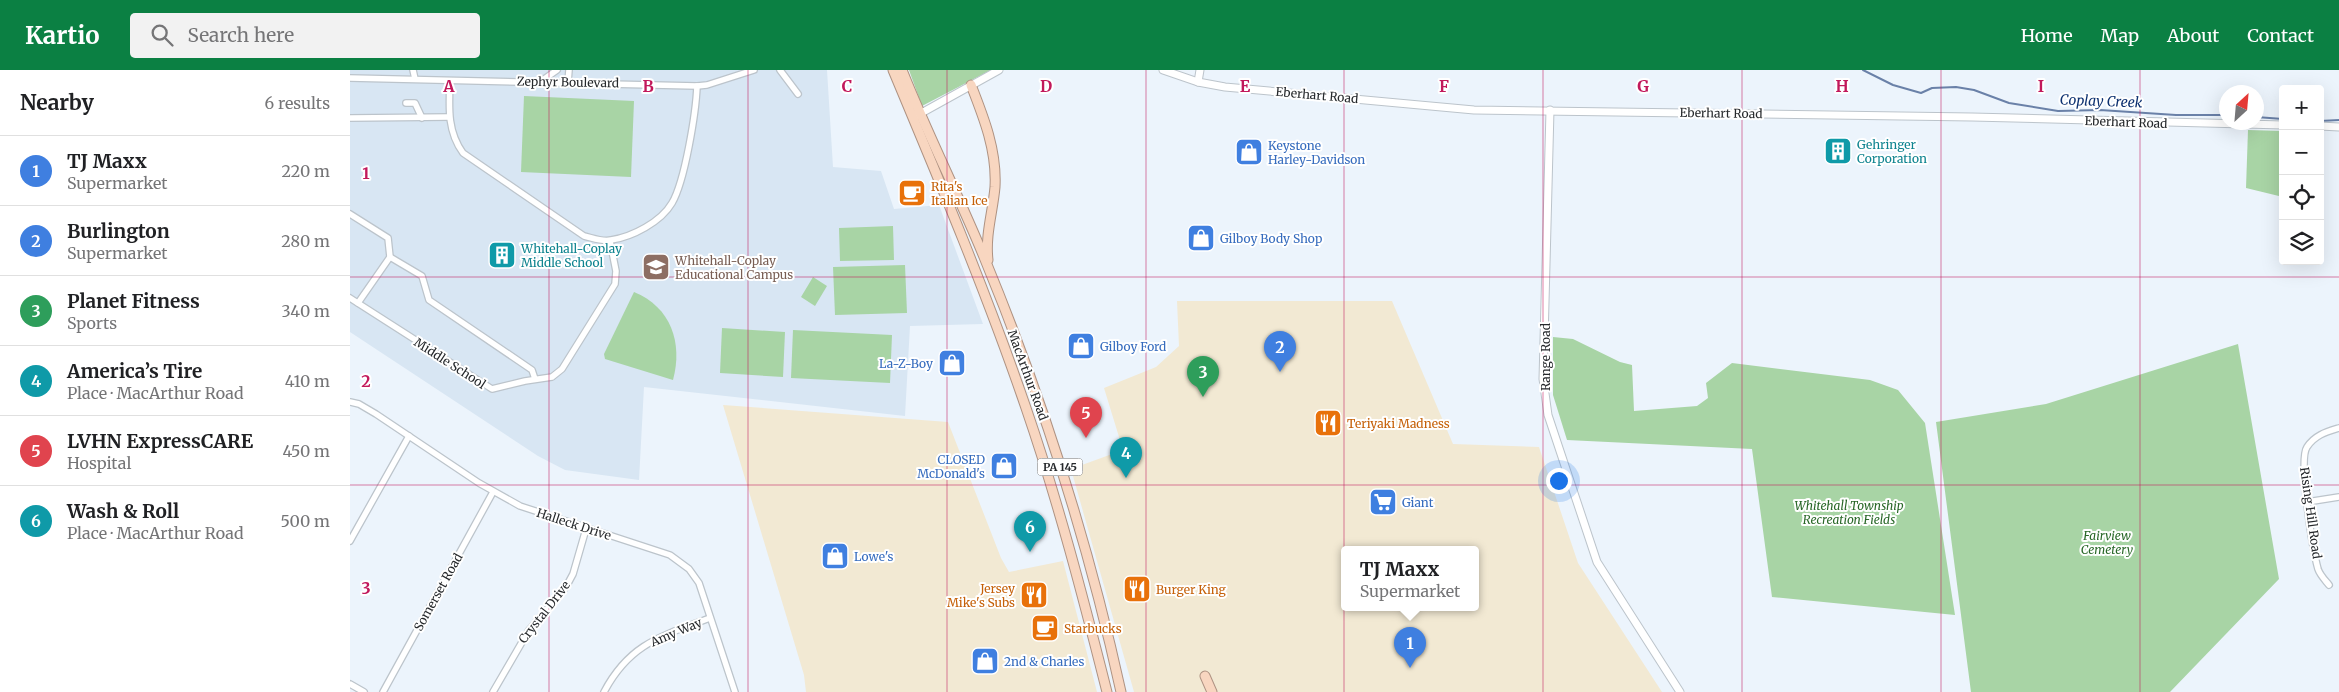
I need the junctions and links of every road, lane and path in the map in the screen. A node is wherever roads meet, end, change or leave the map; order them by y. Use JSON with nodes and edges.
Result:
{"nodes":[{"id":1,"x":413,"y":70,"type":"edge"},
{"id":2,"x":557,"y":70,"type":"edge"},
{"id":3,"x":569,"y":70,"type":"edge"},
{"id":4,"x":754,"y":70,"type":"edge"},
{"id":5,"x":780,"y":70,"type":"edge"},
{"id":6,"x":894,"y":70,"type":"edge"},
{"id":7,"x":902,"y":70,"type":"edge"},
{"id":8,"x":999,"y":70,"type":"edge"},
{"id":9,"x":1163,"y":70,"type":"edge"},
{"id":10,"x":1200,"y":70,"type":"edge"},
{"id":11,"x":350,"y":78,"type":"edge"},
{"id":12,"x":415,"y":80,"type":"junction"},
{"id":13,"x":450,"y":80,"type":"junction"},
{"id":14,"x":540,"y":82,"type":"junction"},
{"id":15,"x":568,"y":82,"type":"junction"},
{"id":16,"x":1198,"y":82,"type":"junction"},
{"id":17,"x":697,"y":86,"type":"junction"},
{"id":18,"x":971,"y":86,"type":"junction"},
{"id":19,"x":798,"y":94,"type":"dead end"},
{"id":20,"x":406,"y":103,"type":"dead end"},
{"id":21,"x":1550,"y":110,"type":"junction"},
{"id":22,"x":917,"y":115,"type":"junction"},
{"id":23,"x":449,"y":116,"type":"junction"},
{"id":24,"x":350,"y":118,"type":"edge"},
{"id":25,"x":422,"y":118,"type":"junction"},
{"id":26,"x":2279,"y":126,"type":"edge"},
{"id":27,"x":2324,"y":126,"type":"edge"},
{"id":28,"x":2339,"y":127,"type":"edge"},
{"id":29,"x":350,"y":214,"type":"edge"},
{"id":30,"x":610,"y":241,"type":"junction"},
{"id":31,"x":390,"y":257,"type":"junction"},
{"id":32,"x":993,"y":280,"type":"junction"},
{"id":33,"x":350,"y":298,"type":"edge"},
{"id":34,"x":358,"y":303,"type":"junction"},
{"id":35,"x":535,"y":379,"type":"junction"},
{"id":36,"x":350,"y":402,"type":"edge"},
{"id":37,"x":2339,"y":428,"type":"edge"},
{"id":38,"x":409,"y":436,"type":"junction"},
{"id":39,"x":493,"y":492,"type":"junction"},
{"id":40,"x":2339,"y":497,"type":"edge"},
{"id":41,"x":2307,"y":502,"type":"junction"},
{"id":42,"x":586,"y":529,"type":"junction"},
{"id":43,"x":350,"y":541,"type":"edge"},
{"id":44,"x":2329,"y":585,"type":"dead end"},
{"id":45,"x":710,"y":618,"type":"junction"},
{"id":46,"x":1205,"y":676,"type":"dead end"},
{"id":47,"x":350,"y":684,"type":"edge"},
{"id":48,"x":364,"y":692,"type":"edge"},
{"id":49,"x":383,"y":692,"type":"edge"},
{"id":50,"x":493,"y":692,"type":"edge"},
{"id":51,"x":604,"y":692,"type":"edge"},
{"id":52,"x":735,"y":692,"type":"edge"},
{"id":53,"x":1107,"y":692,"type":"edge"},
{"id":54,"x":1121,"y":692,"type":"edge"},
{"id":55,"x":1212,"y":692,"type":"edge"},
{"id":56,"x":1680,"y":692,"type":"edge"}],
"edges":[{"from":1,"to":12,"type":"street"},
{"from":2,"to":14,"type":"street"},
{"from":3,"to":15,"type":"street"},
{"from":4,"to":17,"type":"street","name":"Zephyr Boulevard"},
{"from":5,"to":19,"type":"street"},
{"from":6,"to":22,"type":"highway","name":"MacArthur Road","number":"PA 145"},
{"from":7,"to":22,"type":"highway","name":"MacArthur Road","number":"PA 145"},
{"from":8,"to":18,"type":"street"},
{"from":9,"to":16,"type":"street","name":"Eberhart Road"},
{"from":10,"to":16,"type":"street"},
{"from":11,"to":12,"type":"street","name":"Zephyr Boulevard"},
{"from":12,"to":13,"type":"street","name":"Zephyr Boulevard"},
{"from":13,"to":14,"type":"street","name":"Zephyr Boulevard"},
{"from":13,"to":23,"type":"street"},
{"from":14,"to":15,"type":"street","name":"Zephyr Boulevard"},
{"from":15,"to":17,"type":"street","name":"Zephyr Boulevard"},
{"from":16,"to":21,"type":"street","name":"Eberhart Road"},
{"from":17,"to":30,"type":"street"},
{"from":18,"to":22,"type":"street"},
{"from":18,"to":32,"type":"highway"},
{"from":20,"to":25,"type":"street"},
{"from":21,"to":26,"type":"street","name":"Eberhart Road"},
{"from":21,"to":56,"type":"street","name":"Range Road"},
{"from":22,"to":32,"type":"highway","name":"MacArthur Road","number":"PA 145"},
{"from":22,"to":53,"type":"highway","name":"MacArthur Road","number":"PA 145"},
{"from":23,"to":25,"type":"street"},
{"from":23,"to":30,"type":"street"},
{"from":24,"to":25,"type":"street"},
{"from":27,"to":28,"type":"street"},
{"from":29,"to":31,"type":"street"},
{"from":30,"to":35,"type":"street","name":"Middle School"},
{"from":31,"to":34,"type":"street"},
{"from":31,"to":35,"type":"street"},
{"from":32,"to":54,"type":"highway","name":"MacArthur Road","number":"PA 145"},
{"from":33,"to":34,"type":"street","name":"Middle School"},
{"from":34,"to":35,"type":"street","name":"Middle School"},
{"from":36,"to":38,"type":"street","name":"Halleck Drive"},
{"from":37,"to":41,"type":"street","name":"Rising Hill Road"},
{"from":38,"to":39,"type":"street","name":"Halleck Drive"},
{"from":38,"to":43,"type":"street"},
{"from":39,"to":42,"type":"street","name":"Halleck Drive"},
{"from":39,"to":49,"type":"street","name":"Somerset Road"},
{"from":40,"to":41,"type":"street"},
{"from":41,"to":44,"type":"street","name":"Rising Hill Road"},
{"from":42,"to":45,"type":"street","name":"Halleck Drive"},
{"from":42,"to":50,"type":"street","name":"Crystal Drive"},
{"from":45,"to":51,"type":"street","name":"Amy Way"},
{"from":45,"to":52,"type":"street","name":"Halleck Drive"},
{"from":46,"to":55,"type":"highway"},
{"from":47,"to":48,"type":"street"}]}
